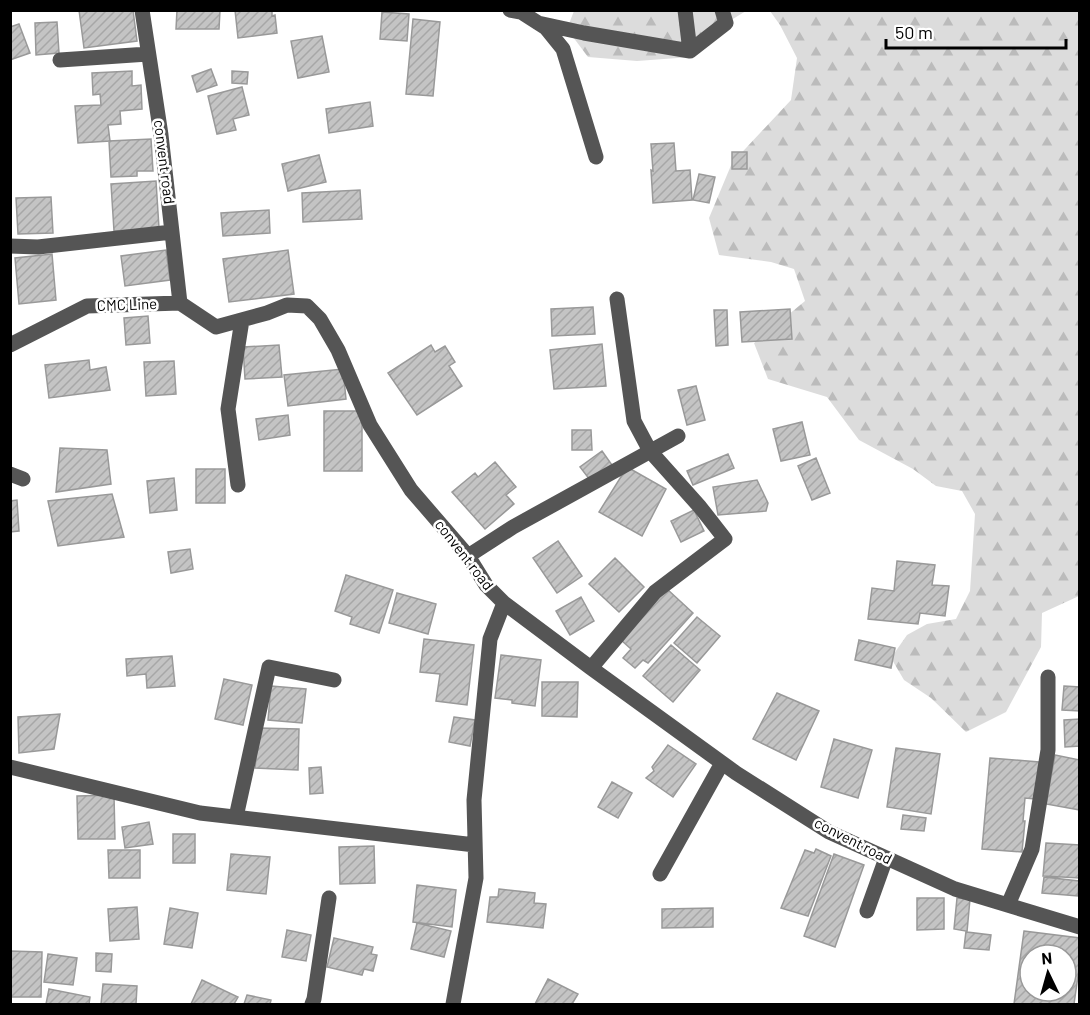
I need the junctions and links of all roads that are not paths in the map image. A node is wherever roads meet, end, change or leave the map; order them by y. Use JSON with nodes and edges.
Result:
{"nodes":[{"id":1,"x":142,"y":10,"type":"edge"},
{"id":2,"x":510,"y":10,"type":"edge"},
{"id":3,"x":685,"y":10,"type":"edge"},
{"id":4,"x":722,"y":10,"type":"edge"},
{"id":5,"x":538,"y":23,"type":"junction"},
{"id":6,"x":690,"y":51,"type":"junction"},
{"id":7,"x":148,"y":54,"type":"junction"},
{"id":8,"x":60,"y":60,"type":"dead end"},
{"id":9,"x":596,"y":157,"type":"dead end"},
{"id":10,"x":172,"y":232,"type":"junction"},
{"id":11,"x":10,"y":246,"type":"edge"},
{"id":12,"x":617,"y":299,"type":"dead end"},
{"id":13,"x":180,"y":303,"type":"junction"},
{"id":14,"x":243,"y":320,"type":"junction"},
{"id":15,"x":10,"y":345,"type":"edge"},
{"id":16,"x":678,"y":436,"type":"dead end"},
{"id":17,"x":650,"y":451,"type":"junction"},
{"id":18,"x":238,"y":485,"type":"dead end"},
{"id":19,"x":468,"y":556,"type":"junction"},
{"id":20,"x":504,"y":603,"type":"junction"},
{"id":21,"x":591,"y":669,"type":"junction"},
{"id":22,"x":1048,"y":677,"type":"dead end"},
{"id":23,"x":334,"y":680,"type":"dead end"},
{"id":24,"x":722,"y":763,"type":"junction"},
{"id":25,"x":10,"y":767,"type":"edge"},
{"id":26,"x":236,"y":817,"type":"junction"},
{"id":27,"x":475,"y":845,"type":"junction"},
{"id":28,"x":886,"y":858,"type":"junction"},
{"id":29,"x":660,"y":874,"type":"dead end"},
{"id":30,"x":329,"y":898,"type":"dead end"},
{"id":31,"x":1008,"y":905,"type":"junction"},
{"id":32,"x":867,"y":911,"type":"dead end"},
{"id":33,"x":1080,"y":927,"type":"edge"},
{"id":34,"x":312,"y":1005,"type":"edge"},
{"id":35,"x":453,"y":1005,"type":"edge"}],
"edges":[{"from":1,"to":7,"type":"street","name":"convent road"},
{"from":2,"to":5,"type":"street"},
{"from":3,"to":6,"type":"street"},
{"from":4,"to":6,"type":"street"},
{"from":5,"to":6,"type":"street"},
{"from":5,"to":9,"type":"street"},
{"from":7,"to":8,"type":"street"},
{"from":7,"to":10,"type":"street","name":"convent road"},
{"from":10,"to":11,"type":"street"},
{"from":10,"to":13,"type":"street","name":"convent road"},
{"from":12,"to":17,"type":"street"},
{"from":13,"to":14,"type":"street","name":"convent road"},
{"from":13,"to":15,"type":"street","name":"CMC Line"},
{"from":14,"to":18,"type":"street"},
{"from":14,"to":19,"type":"street","name":"convent road"},
{"from":16,"to":17,"type":"street"},
{"from":17,"to":19,"type":"street"},
{"from":17,"to":21,"type":"street"},
{"from":19,"to":20,"type":"street","name":"convent road"},
{"from":20,"to":21,"type":"street","name":"convent road"},
{"from":20,"to":27,"type":"street"},
{"from":21,"to":24,"type":"street","name":"convent road"},
{"from":22,"to":31,"type":"street"},
{"from":23,"to":26,"type":"street"},
{"from":24,"to":28,"type":"street","name":"convent road"},
{"from":24,"to":29,"type":"street"},
{"from":25,"to":26,"type":"street"},
{"from":26,"to":27,"type":"street"},
{"from":27,"to":35,"type":"street"},
{"from":28,"to":31,"type":"street","name":"convent road"},
{"from":28,"to":32,"type":"street"},
{"from":30,"to":34,"type":"street"},
{"from":31,"to":33,"type":"street","name":"convent road"}]}
